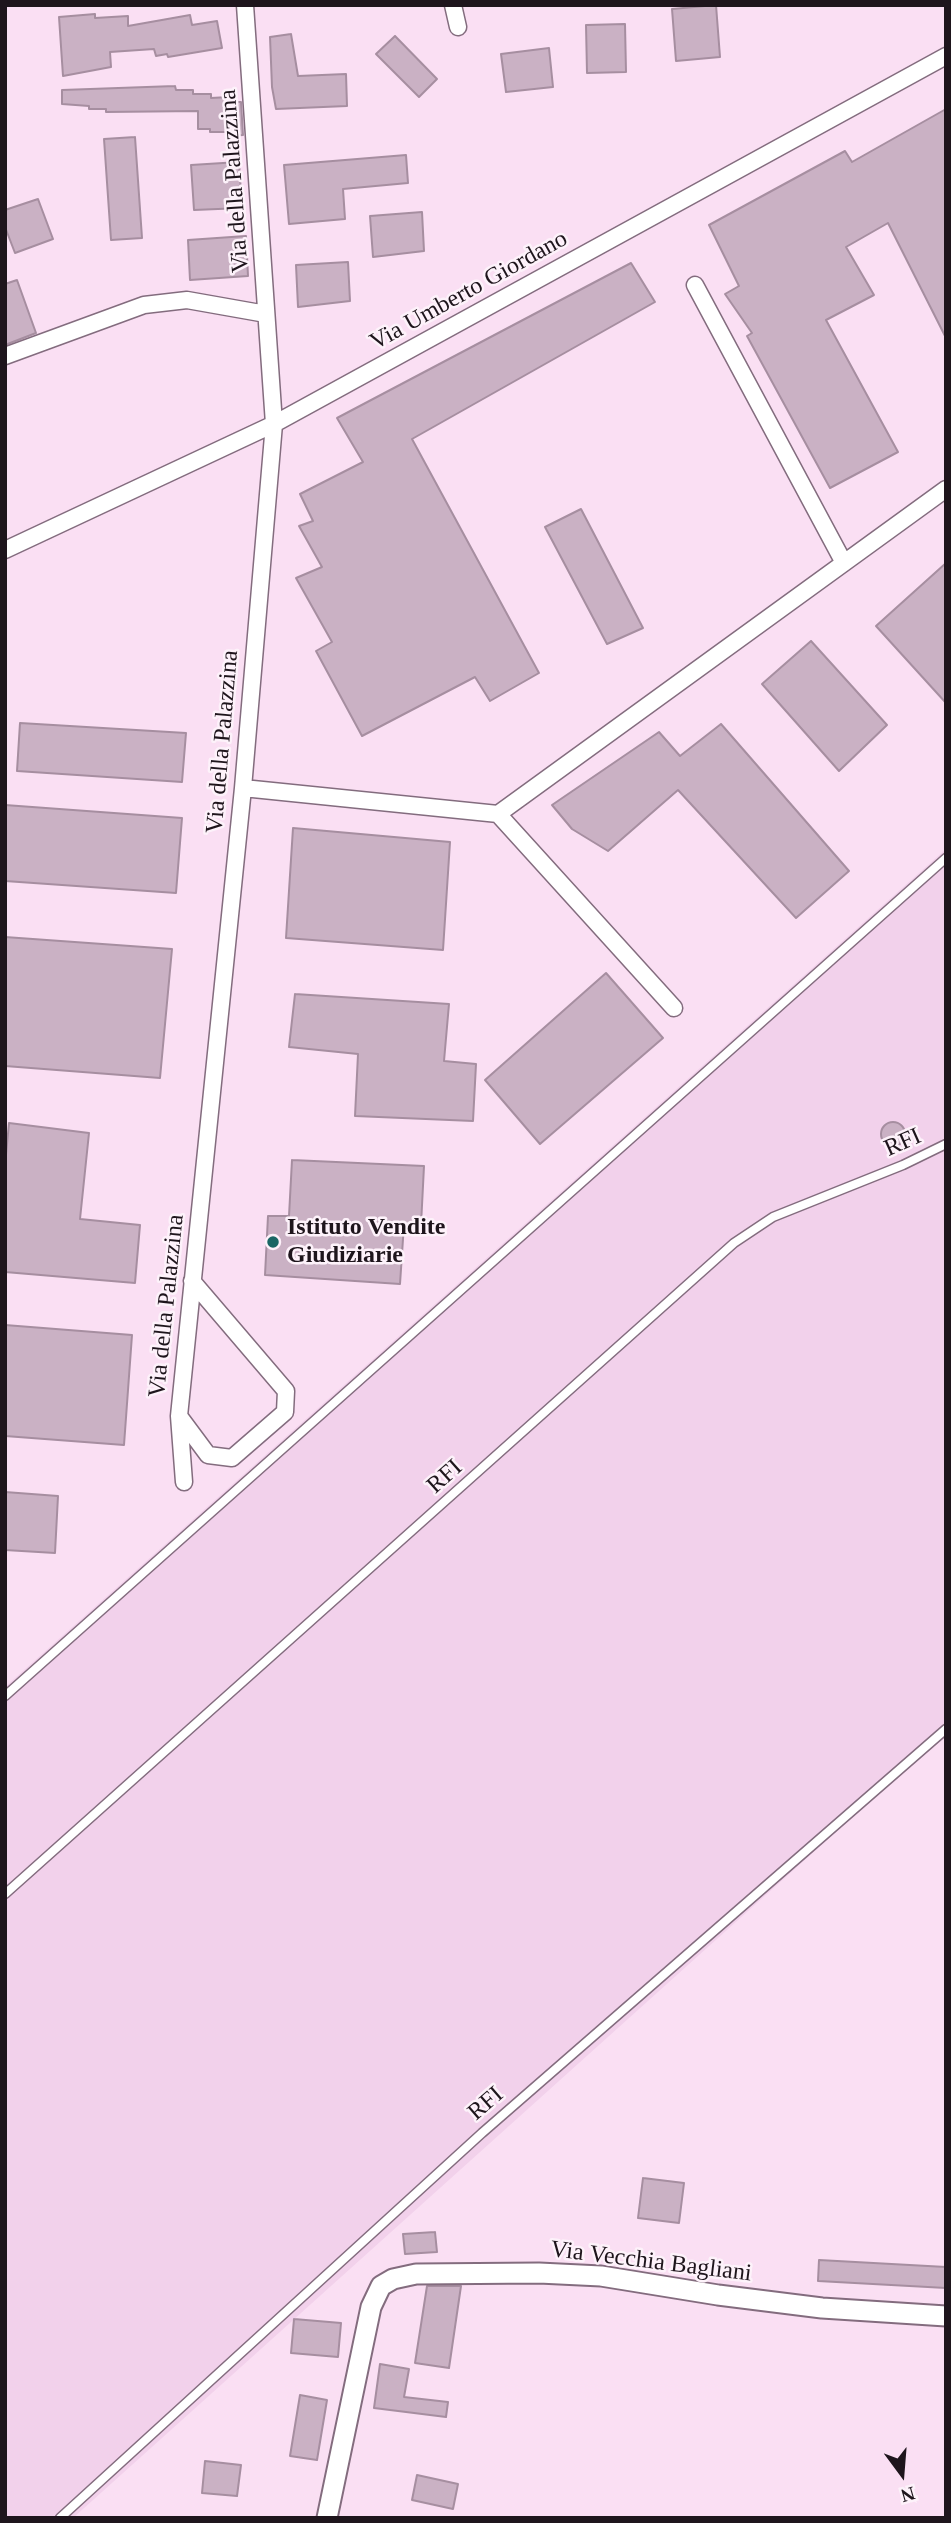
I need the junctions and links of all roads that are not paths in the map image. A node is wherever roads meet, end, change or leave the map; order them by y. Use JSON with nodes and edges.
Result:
{"nodes":[{"id":1,"x":246,"y":5,"type":"edge"},
{"id":2,"x":453,"y":5,"type":"edge"},
{"id":3,"x":458,"y":27,"type":"dead end"},
{"id":4,"x":946,"y":56,"type":"edge"},
{"id":5,"x":695,"y":285,"type":"dead end"},
{"id":6,"x":266,"y":314,"type":"junction"},
{"id":7,"x":5,"y":356,"type":"edge"},
{"id":8,"x":274,"y":424,"type":"junction"},
{"id":9,"x":946,"y":489,"type":"edge"},
{"id":10,"x":5,"y":550,"type":"edge"},
{"id":11,"x":844,"y":563,"type":"junction"},
{"id":12,"x":243,"y":788,"type":"junction"},
{"id":13,"x":498,"y":814,"type":"junction"},
{"id":14,"x":946,"y":858,"type":"edge"},
{"id":15,"x":674,"y":1008,"type":"dead end"},
{"id":16,"x":946,"y":1144,"type":"edge"},
{"id":17,"x":192,"y":1281,"type":"junction"},
{"id":18,"x":178,"y":1416,"type":"junction"},
{"id":19,"x":184,"y":1482,"type":"dead end"},
{"id":20,"x":5,"y":1696,"type":"edge"},
{"id":21,"x":946,"y":1729,"type":"edge"},
{"id":22,"x":5,"y":1894,"type":"edge"},
{"id":23,"x":946,"y":2316,"type":"edge"},
{"id":24,"x":60,"y":2518,"type":"edge"},
{"id":25,"x":327,"y":2518,"type":"edge"}],
"edges":[{"from":1,"to":6,"type":"street","name":"Via della Palazzina"},
{"from":2,"to":3,"type":"street"},
{"from":4,"to":8,"type":"street","name":"Via Umberto Giordano"},
{"from":5,"to":11,"type":"street"},
{"from":6,"to":7,"type":"street"},
{"from":6,"to":8,"type":"street","name":"Via della Palazzina"},
{"from":8,"to":10,"type":"street","name":"Via Umberto Giordano"},
{"from":8,"to":12,"type":"street","name":"Via della Palazzina"},
{"from":9,"to":11,"type":"street"},
{"from":11,"to":13,"type":"street"},
{"from":12,"to":13,"type":"street"},
{"from":12,"to":17,"type":"street","name":"Via della Palazzina"},
{"from":13,"to":15,"type":"street"},
{"from":14,"to":20,"type":"lane"},
{"from":16,"to":22,"type":"lane","name":"RFI"},
{"from":17,"to":18,"type":"street","name":"Via della Palazzina"},
{"from":17,"to":18,"type":"street"},
{"from":18,"to":19,"type":"street","name":"Via della Palazzina"},
{"from":21,"to":24,"type":"lane","name":"RFI"},
{"from":23,"to":25,"type":"street","name":"Via Vecchia Bagliani"}]}
